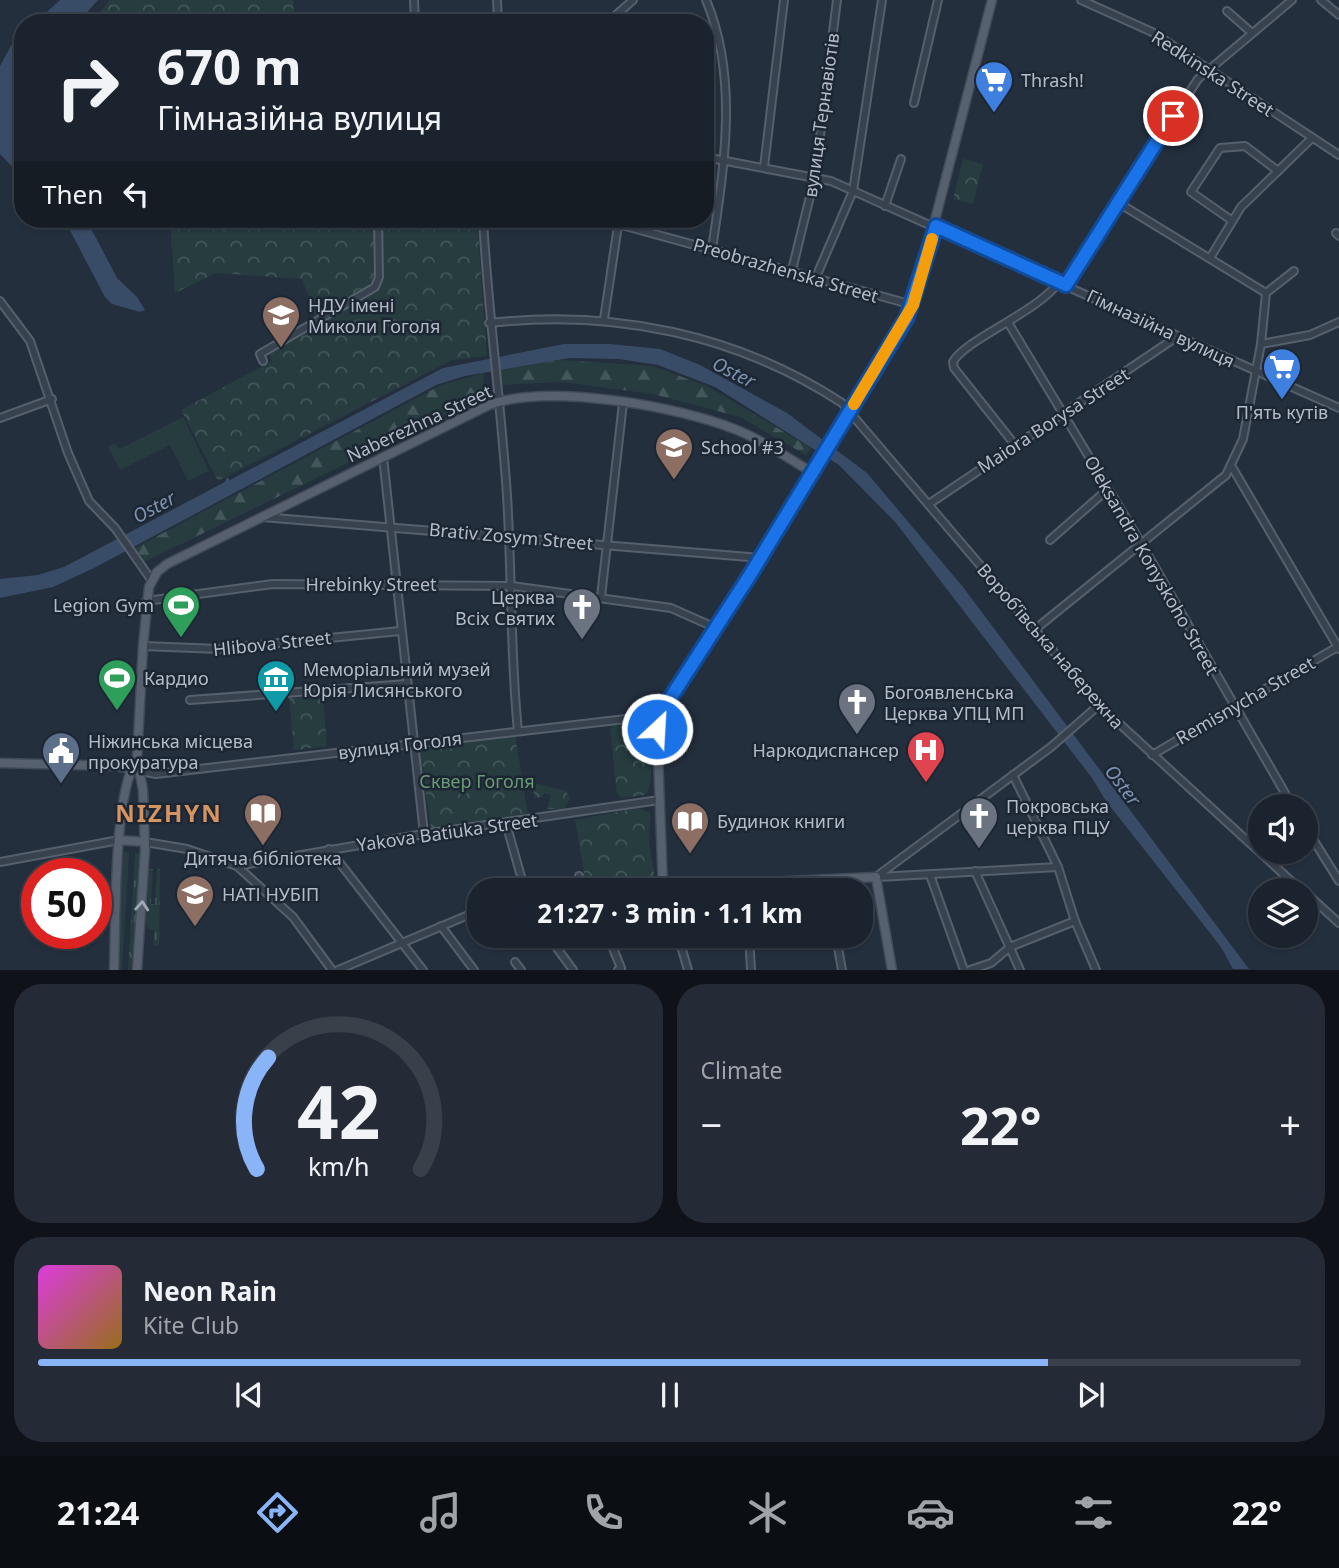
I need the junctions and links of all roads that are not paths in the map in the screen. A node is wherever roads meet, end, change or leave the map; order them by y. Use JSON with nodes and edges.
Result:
{"nodes":[{"id":1,"x":633,"y":0,"type":"edge"},
{"id":2,"x":784,"y":0,"type":"edge"},
{"id":3,"x":837,"y":0,"type":"edge"},
{"id":4,"x":882,"y":0,"type":"edge"},
{"id":5,"x":938,"y":0,"type":"edge"},
{"id":6,"x":992,"y":0,"type":"edge"},
{"id":7,"x":1081,"y":0,"type":"edge"},
{"id":8,"x":1292,"y":0,"type":"edge"},
{"id":9,"x":1321,"y":0,"type":"edge"},
{"id":10,"x":1227,"y":11,"type":"dead end"},
{"id":11,"x":617,"y":14,"type":"edge"},
{"id":12,"x":1339,"y":15,"type":"edge"},
{"id":13,"x":714,"y":24,"type":"edge"},
{"id":14,"x":1252,"y":33,"type":"junction"},
{"id":15,"x":1207,"y":69,"type":"junction"},
{"id":16,"x":914,"y":103,"type":"dead end"},
{"id":17,"x":1312,"y":138,"type":"junction"},
{"id":18,"x":1339,"y":155,"type":"edge"},
{"id":19,"x":714,"y":158,"type":"edge"},
{"id":20,"x":901,"y":159,"type":"dead end"},
{"id":21,"x":725,"y":160,"type":"junction"},
{"id":22,"x":764,"y":167,"type":"junction"},
{"id":23,"x":1278,"y":171,"type":"junction"},
{"id":24,"x":815,"y":176,"type":"junction"},
{"id":25,"x":853,"y":191,"type":"junction"},
{"id":26,"x":1117,"y":202,"type":"junction"},
{"id":27,"x":885,"y":206,"type":"junction"},
{"id":28,"x":1231,"y":220,"type":"junction"},
{"id":29,"x":936,"y":226,"type":"junction"},
{"id":30,"x":378,"y":228,"type":"edge"},
{"id":31,"x":484,"y":228,"type":"edge"},
{"id":32,"x":618,"y":228,"type":"edge"},
{"id":33,"x":642,"y":228,"type":"edge"},
{"id":34,"x":712,"y":249,"type":"junction"},
{"id":35,"x":1210,"y":258,"type":"junction"},
{"id":36,"x":792,"y":271,"type":"junction"},
{"id":37,"x":1294,"y":271,"type":"dead end"},
{"id":38,"x":816,"y":277,"type":"junction"},
{"id":39,"x":1059,"y":282,"type":"junction"},
{"id":40,"x":1066,"y":285,"type":"junction"},
{"id":41,"x":1266,"y":293,"type":"junction"},
{"id":42,"x":0,"y":301,"type":"edge"},
{"id":43,"x":913,"y":305,"type":"junction"},
{"id":44,"x":604,"y":319,"type":"junction"},
{"id":45,"x":1339,"y":322,"type":"edge"},
{"id":46,"x":489,"y":323,"type":"junction"},
{"id":47,"x":1009,"y":324,"type":"junction"},
{"id":48,"x":1178,"y":336,"type":"junction"},
{"id":49,"x":1261,"y":344,"type":"junction"},
{"id":50,"x":263,"y":361,"type":"dead end"},
{"id":51,"x":1255,"y":372,"type":"junction"},
{"id":52,"x":52,"y":399,"type":"junction"},
{"id":53,"x":499,"y":402,"type":"junction"},
{"id":54,"x":623,"y":403,"type":"junction"},
{"id":55,"x":1339,"y":408,"type":"edge"},
{"id":56,"x":850,"y":411,"type":"junction"},
{"id":57,"x":1064,"y":414,"type":"junction"},
{"id":58,"x":0,"y":418,"type":"edge"},
{"id":59,"x":1015,"y":445,"type":"junction"},
{"id":60,"x":383,"y":457,"type":"junction"},
{"id":61,"x":1232,"y":467,"type":"junction"},
{"id":62,"x":812,"y":472,"type":"junction"},
{"id":63,"x":1108,"y":489,"type":"junction"},
{"id":64,"x":929,"y":505,"type":"junction"},
{"id":65,"x":260,"y":517,"type":"junction"},
{"id":66,"x":390,"y":527,"type":"junction"},
{"id":67,"x":509,"y":536,"type":"junction"},
{"id":68,"x":1050,"y":540,"type":"dead end"},
{"id":69,"x":1141,"y":543,"type":"junction"},
{"id":70,"x":608,"y":544,"type":"junction"},
{"id":71,"x":761,"y":558,"type":"junction"},
{"id":72,"x":152,"y":580,"type":"junction"},
{"id":73,"x":396,"y":585,"type":"junction"},
{"id":74,"x":512,"y":586,"type":"junction"},
{"id":75,"x":601,"y":597,"type":"junction"},
{"id":76,"x":147,"y":598,"type":"junction"},
{"id":77,"x":716,"y":628,"type":"junction"},
{"id":78,"x":400,"y":631,"type":"junction"},
{"id":79,"x":1032,"y":631,"type":"junction"},
{"id":80,"x":143,"y":646,"type":"junction"},
{"id":81,"x":1339,"y":647,"type":"edge"},
{"id":82,"x":407,"y":684,"type":"junction"},
{"id":83,"x":190,"y":700,"type":"dead end"},
{"id":84,"x":1098,"y":705,"type":"junction"},
{"id":85,"x":1233,"y":705,"type":"junction"},
{"id":86,"x":660,"y":715,"type":"junction"},
{"id":87,"x":518,"y":731,"type":"junction"},
{"id":88,"x":413,"y":742,"type":"junction"},
{"id":89,"x":1152,"y":754,"type":"junction"},
{"id":90,"x":137,"y":759,"type":"junction"},
{"id":91,"x":0,"y":763,"type":"edge"},
{"id":92,"x":130,"y":769,"type":"junction"},
{"id":93,"x":141,"y":771,"type":"junction"},
{"id":94,"x":1013,"y":775,"type":"junction"},
{"id":95,"x":1285,"y":794,"type":"edge"},
{"id":96,"x":659,"y":800,"type":"junction"},
{"id":97,"x":506,"y":823,"type":"junction"},
{"id":98,"x":424,"y":834,"type":"junction"},
{"id":99,"x":119,"y":840,"type":"junction"},
{"id":100,"x":145,"y":842,"type":"junction"},
{"id":101,"x":1318,"y":847,"type":"edge"},
{"id":102,"x":329,"y":849,"type":"junction"},
{"id":103,"x":0,"y":862,"type":"edge"},
{"id":104,"x":237,"y":866,"type":"junction"},
{"id":105,"x":1058,"y":867,"type":"junction"},
{"id":106,"x":975,"y":871,"type":"junction"},
{"id":107,"x":930,"y":875,"type":"junction"},
{"id":108,"x":876,"y":877,"type":"junction"},
{"id":109,"x":521,"y":878,"type":"edge"},
{"id":110,"x":663,"y":878,"type":"edge"},
{"id":111,"x":852,"y":878,"type":"edge"},
{"id":112,"x":1289,"y":878,"type":"edge"},
{"id":113,"x":1339,"y":881,"type":"edge"},
{"id":114,"x":1318,"y":904,"type":"edge"},
{"id":115,"x":467,"y":915,"type":"edge"},
{"id":116,"x":1075,"y":920,"type":"junction"},
{"id":117,"x":1339,"y":923,"type":"edge"},
{"id":118,"x":441,"y":926,"type":"junction"},
{"id":119,"x":402,"y":943,"type":"junction"},
{"id":120,"x":1010,"y":947,"type":"junction"},
{"id":121,"x":557,"y":948,"type":"edge"},
{"id":122,"x":612,"y":948,"type":"edge"},
{"id":123,"x":682,"y":948,"type":"edge"},
{"id":124,"x":750,"y":948,"type":"edge"},
{"id":125,"x":838,"y":948,"type":"edge"},
{"id":126,"x":515,"y":962,"type":"dead end"},
{"id":127,"x":620,"y":969,"type":"edge"},
{"id":128,"x":114,"y":970,"type":"edge"},
{"id":129,"x":137,"y":970,"type":"edge"},
{"id":130,"x":332,"y":970,"type":"edge"},
{"id":131,"x":338,"y":970,"type":"edge"},
{"id":132,"x":423,"y":970,"type":"edge"},
{"id":133,"x":474,"y":970,"type":"edge"},
{"id":134,"x":521,"y":970,"type":"edge"},
{"id":135,"x":573,"y":970,"type":"edge"},
{"id":136,"x":688,"y":970,"type":"edge"},
{"id":137,"x":751,"y":970,"type":"edge"},
{"id":138,"x":842,"y":970,"type":"edge"},
{"id":139,"x":892,"y":970,"type":"edge"},
{"id":140,"x":964,"y":970,"type":"edge"},
{"id":141,"x":970,"y":970,"type":"edge"},
{"id":142,"x":1020,"y":970,"type":"edge"},
{"id":143,"x":1096,"y":970,"type":"edge"}],
"edges":[{"from":1,"to":11,"type":"street"},
{"from":2,"to":22,"type":"street"},
{"from":3,"to":24,"type":"street","name":"вулиця Тернавіотів"},
{"from":4,"to":25,"type":"street"},
{"from":5,"to":16,"type":"street"},
{"from":6,"to":29,"type":"main road"},
{"from":7,"to":15,"type":"street","name":"Redkinska Street"},
{"from":8,"to":14,"type":"street"},
{"from":9,"to":12,"type":"street"},
{"from":10,"to":14,"type":"street"},
{"from":13,"to":21,"type":"street"},
{"from":14,"to":15,"type":"street"},
{"from":15,"to":17,"type":"street","name":"Redkinska Street"},
{"from":15,"to":26,"type":"street"},
{"from":17,"to":18,"type":"street","name":"Redkinska Street"},
{"from":17,"to":23,"type":"street"},
{"from":19,"to":21,"type":"street","name":"Гімназійна вулиця"},
{"from":20,"to":27,"type":"street"},
{"from":21,"to":22,"type":"street","name":"Гімназійна вулиця"},
{"from":21,"to":34,"type":"street"},
{"from":22,"to":24,"type":"street","name":"Гімназійна вулиця"},
{"from":23,"to":28,"type":"street"},
{"from":23,"to":28,"type":"street"},
{"from":24,"to":25,"type":"street","name":"Гімназійна вулиця"},
{"from":24,"to":36,"type":"street","name":"вулиця Тернавіотів"},
{"from":25,"to":27,"type":"street","name":"Гімназійна вулиця"},
{"from":25,"to":38,"type":"street"},
{"from":26,"to":35,"type":"street"},
{"from":26,"to":40,"type":"street"},
{"from":27,"to":29,"type":"street","name":"Гімназійна вулиця"},
{"from":28,"to":35,"type":"street"},
{"from":29,"to":39,"type":"street","name":"Гімназійна вулиця"},
{"from":29,"to":43,"type":"main road"},
{"from":30,"to":50,"type":"street"},
{"from":31,"to":46,"type":"street"},
{"from":32,"to":44,"type":"street"},
{"from":33,"to":34,"type":"street","name":"Preobrazhenska Street"},
{"from":34,"to":36,"type":"street","name":"Preobrazhenska Street"},
{"from":35,"to":41,"type":"street"},
{"from":36,"to":38,"type":"street","name":"Preobrazhenska Street"},
{"from":37,"to":41,"type":"street"},
{"from":38,"to":43,"type":"street","name":"Preobrazhenska Street"},
{"from":39,"to":40,"type":"street","name":"Гімназійна вулиця"},
{"from":39,"to":47,"type":"street"},
{"from":40,"to":48,"type":"street","name":"Гімназійна вулиця"},
{"from":41,"to":49,"type":"street"},
{"from":42,"to":52,"type":"street"},
{"from":43,"to":56,"type":"main road"},
{"from":44,"to":46,"type":"street"},
{"from":44,"to":56,"type":"street"},
{"from":45,"to":49,"type":"street"},
{"from":46,"to":53,"type":"street"},
{"from":47,"to":57,"type":"street","name":"Oleksandra Konyskoho Street"},
{"from":47,"to":59,"type":"street"},
{"from":48,"to":51,"type":"street","name":"Гімназійна вулиця"},
{"from":48,"to":57,"type":"street","name":"Maiora Borysa Street"},
{"from":49,"to":51,"type":"street"},
{"from":51,"to":55,"type":"street","name":"Гімназійна вулиця"},
{"from":51,"to":61,"type":"street"},
{"from":52,"to":58,"type":"street"},
{"from":52,"to":72,"type":"street"},
{"from":53,"to":54,"type":"main road","name":"Naberezhna Street"},
{"from":53,"to":60,"type":"main road","name":"Naberezhna Street"},
{"from":53,"to":67,"type":"street"},
{"from":54,"to":62,"type":"main road","name":"Naberezhna Street"},
{"from":54,"to":70,"type":"street"},
{"from":56,"to":62,"type":"main road"},
{"from":56,"to":64,"type":"street","name":"Воробʼївська набережна"},
{"from":57,"to":59,"type":"street","name":"Maiora Borysa Street"},
{"from":57,"to":63,"type":"street","name":"Oleksandra Konyskoho Street"},
{"from":59,"to":64,"type":"street","name":"Maiora Borysa Street"},
{"from":60,"to":65,"type":"main road","name":"Naberezhna Street"},
{"from":60,"to":66,"type":"street"},
{"from":61,"to":69,"type":"street"},
{"from":61,"to":81,"type":"street"},
{"from":62,"to":71,"type":"main road"},
{"from":63,"to":68,"type":"street"},
{"from":63,"to":69,"type":"street","name":"Oleksandra Konyskoho Street"},
{"from":64,"to":79,"type":"street","name":"Воробʼївська набережна"},
{"from":65,"to":66,"type":"street","name":"Brativ Zosym Street"},
{"from":65,"to":72,"type":"main road","name":"Naberezhna Street"},
{"from":66,"to":67,"type":"street","name":"Brativ Zosym Street"},
{"from":66,"to":73,"type":"street"},
{"from":67,"to":70,"type":"street","name":"Brativ Zosym Street"},
{"from":67,"to":74,"type":"street"},
{"from":69,"to":79,"type":"street"},
{"from":69,"to":85,"type":"street","name":"Oleksandra Konyskoho Street"},
{"from":70,"to":71,"type":"street","name":"Brativ Zosym Street"},
{"from":70,"to":75,"type":"street"},
{"from":71,"to":77,"type":"main road"},
{"from":72,"to":76,"type":"main road"},
{"from":73,"to":74,"type":"street","name":"Hrebinky Street"},
{"from":73,"to":76,"type":"street","name":"Hrebinky Street"},
{"from":73,"to":78,"type":"street"},
{"from":74,"to":75,"type":"street","name":"Hrebinky Street"},
{"from":74,"to":87,"type":"street"},
{"from":75,"to":77,"type":"street","name":"Hrebinky Street"},
{"from":76,"to":80,"type":"main road"},
{"from":77,"to":86,"type":"main road"},
{"from":78,"to":80,"type":"street","name":"Hlibova Street"},
{"from":78,"to":82,"type":"street"},
{"from":79,"to":84,"type":"street","name":"Воробʼївська набережна"},
{"from":80,"to":90,"type":"main road"},
{"from":81,"to":85,"type":"street","name":"Remisnycha Street"},
{"from":82,"to":83,"type":"street"},
{"from":82,"to":88,"type":"street"},
{"from":84,"to":89,"type":"street","name":"Воробʼївська набережна"},
{"from":84,"to":94,"type":"street"},
{"from":85,"to":89,"type":"street","name":"Remisnycha Street"},
{"from":85,"to":95,"type":"street","name":"Oleksandra Konyskoho Street"},
{"from":86,"to":87,"type":"street","name":"вулиця Гоголя"},
{"from":86,"to":96,"type":"main road"},
{"from":87,"to":88,"type":"street","name":"вулиця Гоголя"},
{"from":88,"to":93,"type":"street","name":"вулиця Гоголя"},
{"from":88,"to":98,"type":"street"},
{"from":89,"to":112,"type":"street","name":"Воробʼївська набережна"},
{"from":90,"to":92,"type":"main road"},
{"from":90,"to":93,"type":"main road"},
{"from":91,"to":92,"type":"main road"},
{"from":92,"to":93,"type":"main road"},
{"from":92,"to":99,"type":"main road"},
{"from":93,"to":100,"type":"main road"},
{"from":94,"to":105,"type":"street"},
{"from":94,"to":108,"type":"street"},
{"from":96,"to":97,"type":"street","name":"Yakova Batiuka Street"},
{"from":96,"to":110,"type":"main road"},
{"from":97,"to":98,"type":"street","name":"Yakova Batiuka Street"},
{"from":97,"to":109,"type":"street"},
{"from":98,"to":102,"type":"street","name":"Yakova Batiuka Street"},
{"from":99,"to":100,"type":"main road"},
{"from":99,"to":103,"type":"street"},
{"from":99,"to":128,"type":"main road"},
{"from":100,"to":104,"type":"street","name":"Yakova Batiuka Street"},
{"from":129,"to":100,"type":"main road","one_way":true},
{"from":101,"to":113,"type":"street"},
{"from":102,"to":104,"type":"street","name":"Yakova Batiuka Street"},
{"from":102,"to":119,"type":"street"},
{"from":104,"to":130,"type":"street","name":"Yakova Batiuka Street"},
{"from":105,"to":106,"type":"street"},
{"from":105,"to":116,"type":"street"},
{"from":106,"to":107,"type":"street"},
{"from":106,"to":120,"type":"street"},
{"from":107,"to":108,"type":"street"},
{"from":107,"to":140,"type":"street"},
{"from":108,"to":111,"type":"main road"},
{"from":108,"to":139,"type":"main road"},
{"from":114,"to":117,"type":"street","name":"Воробʼївська набережна"},
{"from":115,"to":118,"type":"street"},
{"from":116,"to":120,"type":"street"},
{"from":116,"to":143,"type":"street"},
{"from":118,"to":119,"type":"street"},
{"from":118,"to":133,"type":"street"},
{"from":119,"to":131,"type":"street"},
{"from":119,"to":132,"type":"street"},
{"from":120,"to":141,"type":"street"},
{"from":120,"to":142,"type":"street"},
{"from":121,"to":135,"type":"street"},
{"from":122,"to":127,"type":"street"},
{"from":123,"to":136,"type":"street"},
{"from":124,"to":137,"type":"street"},
{"from":125,"to":138,"type":"street"},
{"from":126,"to":134,"type":"street"}]}
